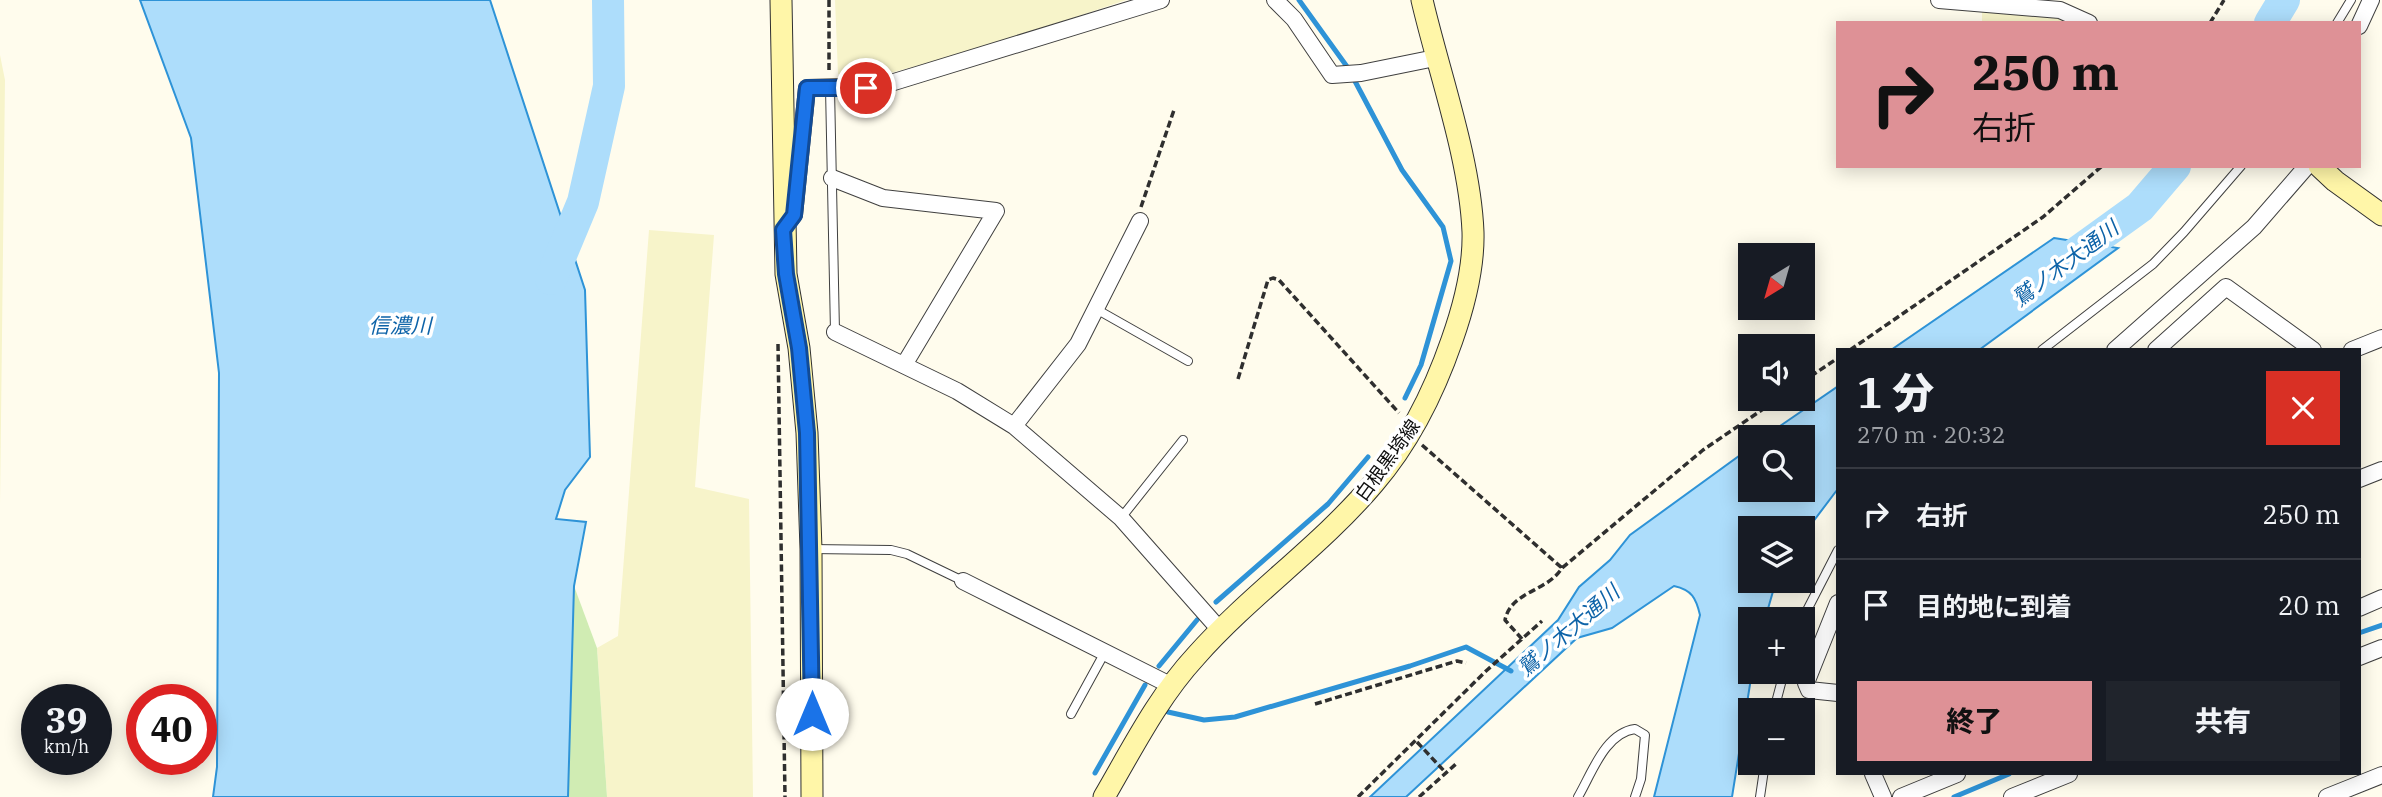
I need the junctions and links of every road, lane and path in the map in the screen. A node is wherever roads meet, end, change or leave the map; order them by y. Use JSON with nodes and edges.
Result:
{"nodes":[{"id":1,"x":781,"y":0,"type":"edge"},
{"id":2,"x":829,"y":0,"type":"edge"},
{"id":3,"x":1161,"y":0,"type":"edge"},
{"id":4,"x":1275,"y":0,"type":"edge"},
{"id":5,"x":1422,"y":0,"type":"edge"},
{"id":6,"x":1939,"y":0,"type":"edge"},
{"id":7,"x":2224,"y":0,"type":"edge"},
{"id":8,"x":2351,"y":0,"type":"edge"},
{"id":9,"x":2371,"y":0,"type":"edge"},
{"id":10,"x":2085,"y":21,"type":"edge"},
{"id":11,"x":2211,"y":21,"type":"edge"},
{"id":12,"x":2338,"y":21,"type":"edge"},
{"id":13,"x":2361,"y":22,"type":"edge"},
{"id":14,"x":1435,"y":58,"type":"junction"},
{"id":15,"x":830,"y":88,"type":"junction"},
{"id":16,"x":1174,"y":110,"type":"dead end"},
{"id":17,"x":2100,"y":168,"type":"edge"},
{"id":18,"x":2239,"y":168,"type":"edge"},
{"id":19,"x":2305,"y":168,"type":"edge"},
{"id":20,"x":2321,"y":168,"type":"edge"},
{"id":21,"x":832,"y":178,"type":"junction"},
{"id":22,"x":2382,"y":215,"type":"edge"},
{"id":23,"x":1140,"y":221,"type":"joint"},
{"id":24,"x":783,"y":230,"type":"junction"},
{"id":25,"x":1096,"y":309,"type":"junction"},
{"id":26,"x":835,"y":332,"type":"joint"},
{"id":27,"x":779,"y":334,"type":"dead end"},
{"id":28,"x":2382,"y":338,"type":"edge"},
{"id":29,"x":1853,"y":348,"type":"edge"},
{"id":30,"x":2045,"y":348,"type":"edge"},
{"id":31,"x":2117,"y":348,"type":"edge"},
{"id":32,"x":2157,"y":348,"type":"edge"},
{"id":33,"x":2310,"y":348,"type":"edge"},
{"id":34,"x":2357,"y":348,"type":"edge"},
{"id":35,"x":1836,"y":359,"type":"edge"},
{"id":36,"x":1188,"y":361,"type":"dead end"},
{"id":37,"x":904,"y":365,"type":"junction"},
{"id":38,"x":1815,"y":373,"type":"edge"},
{"id":39,"x":1238,"y":379,"type":"dead end"},
{"id":40,"x":1760,"y":411,"type":"edge"},
{"id":41,"x":1014,"y":426,"type":"junction"},
{"id":42,"x":1412,"y":431,"type":"junction"},
{"id":43,"x":1183,"y":440,"type":"dead end"},
{"id":44,"x":2382,"y":470,"type":"edge"},
{"id":45,"x":2361,"y":478,"type":"edge"},
{"id":46,"x":1121,"y":518,"type":"junction"},
{"id":47,"x":811,"y":549,"type":"junction"},
{"id":48,"x":1836,"y":554,"type":"edge"},
{"id":49,"x":1562,"y":568,"type":"junction"},
{"id":50,"x":963,"y":581,"type":"joint"},
{"id":51,"x":2382,"y":598,"type":"edge"},
{"id":52,"x":1809,"y":607,"type":"edge"},
{"id":53,"x":2361,"y":607,"type":"edge"},
{"id":54,"x":1836,"y":608,"type":"edge"},
{"id":55,"x":1542,"y":621,"type":"dead end"},
{"id":56,"x":1220,"y":630,"type":"junction"},
{"id":57,"x":1521,"y":639,"type":"junction"},
{"id":58,"x":2382,"y":648,"type":"edge"},
{"id":59,"x":1105,"y":652,"type":"junction"},
{"id":60,"x":2361,"y":656,"type":"edge"},
{"id":61,"x":1466,"y":663,"type":"dead end"},
{"id":62,"x":1172,"y":686,"type":"junction"},
{"id":63,"x":1836,"y":693,"type":"edge"},
{"id":64,"x":1315,"y":704,"type":"dead end"},
{"id":65,"x":1070,"y":714,"type":"dead end"},
{"id":66,"x":1418,"y":743,"type":"junction"},
{"id":67,"x":1457,"y":763,"type":"dead end"},
{"id":68,"x":1446,"y":773,"type":"junction"},
{"id":69,"x":1763,"y":775,"type":"edge"},
{"id":70,"x":1873,"y":775,"type":"edge"},
{"id":71,"x":1955,"y":775,"type":"edge"},
{"id":72,"x":2066,"y":775,"type":"edge"},
{"id":73,"x":2382,"y":775,"type":"edge"},
{"id":74,"x":2037,"y":786,"type":"edge"},
{"id":75,"x":785,"y":797,"type":"edge"},
{"id":76,"x":812,"y":797,"type":"edge"},
{"id":77,"x":1104,"y":797,"type":"edge"},
{"id":78,"x":1358,"y":797,"type":"edge"},
{"id":79,"x":1419,"y":797,"type":"edge"},
{"id":80,"x":1578,"y":797,"type":"edge"},
{"id":81,"x":1635,"y":797,"type":"edge"},
{"id":82,"x":1760,"y":797,"type":"edge"},
{"id":83,"x":1884,"y":797,"type":"edge"},
{"id":84,"x":1901,"y":797,"type":"edge"},
{"id":85,"x":2012,"y":797,"type":"edge"},
{"id":86,"x":2328,"y":797,"type":"edge"}],
"edges":[{"from":1,"to":24,"type":"main road"},
{"from":2,"to":15,"type":"path"},
{"from":3,"to":15,"type":"street"},
{"from":4,"to":14,"type":"street"},
{"from":5,"to":14,"type":"main road","name":"白根黒埼線"},
{"from":6,"to":10,"type":"street"},
{"from":7,"to":11,"type":"path"},
{"from":8,"to":12,"type":"lane"},
{"from":9,"to":13,"type":"street"},
{"from":14,"to":42,"type":"main road","name":"白根黒埼線"},
{"from":15,"to":21,"type":"lane"},
{"from":15,"to":24,"type":"street"},
{"from":16,"to":23,"type":"path"},
{"from":17,"to":29,"type":"path"},
{"from":18,"to":30,"type":"lane"},
{"from":19,"to":31,"type":"street"},
{"from":20,"to":22,"type":"main road"},
{"from":21,"to":26,"type":"lane"},
{"from":21,"to":37,"type":"street"},
{"from":23,"to":25,"type":"street"},
{"from":24,"to":47,"type":"main road"},
{"from":25,"to":36,"type":"lane"},
{"from":25,"to":41,"type":"street"},
{"from":26,"to":37,"type":"street"},
{"from":27,"to":75,"type":"path"},
{"from":28,"to":34,"type":"street"},
{"from":32,"to":33,"type":"street"},
{"from":35,"to":38,"type":"path"},
{"from":37,"to":41,"type":"street"},
{"from":39,"to":42,"type":"path"},
{"from":40,"to":49,"type":"path"},
{"from":41,"to":46,"type":"street"},
{"from":42,"to":49,"type":"path"},
{"from":42,"to":56,"type":"main road","name":"白根黒埼線"},
{"from":43,"to":46,"type":"lane"},
{"from":44,"to":45,"type":"street"},
{"from":46,"to":56,"type":"street"},
{"from":47,"to":50,"type":"lane"},
{"from":47,"to":76,"type":"main road"},
{"from":48,"to":52,"type":"lane"},
{"from":49,"to":57,"type":"path"},
{"from":50,"to":59,"type":"street"},
{"from":51,"to":53,"type":"street"},
{"from":54,"to":63,"type":"street"},
{"from":55,"to":57,"type":"path"},
{"from":56,"to":62,"type":"main road","name":"白根黒埼線"},
{"from":57,"to":66,"type":"path"},
{"from":58,"to":60,"type":"street"},
{"from":59,"to":62,"type":"street"},
{"from":59,"to":65,"type":"lane"},
{"from":61,"to":64,"type":"path"},
{"from":62,"to":77,"type":"main road","name":"白根黒埼線"},
{"from":66,"to":68,"type":"path"},
{"from":66,"to":78,"type":"path"},
{"from":67,"to":68,"type":"path"},
{"from":68,"to":79,"type":"path"},
{"from":69,"to":82,"type":"lane"},
{"from":70,"to":83,"type":"street"},
{"from":71,"to":84,"type":"street"},
{"from":72,"to":74,"type":"street"},
{"from":73,"to":86,"type":"street"},
{"from":74,"to":85,"type":"street"},
{"from":80,"to":81,"type":"lane"}]}
